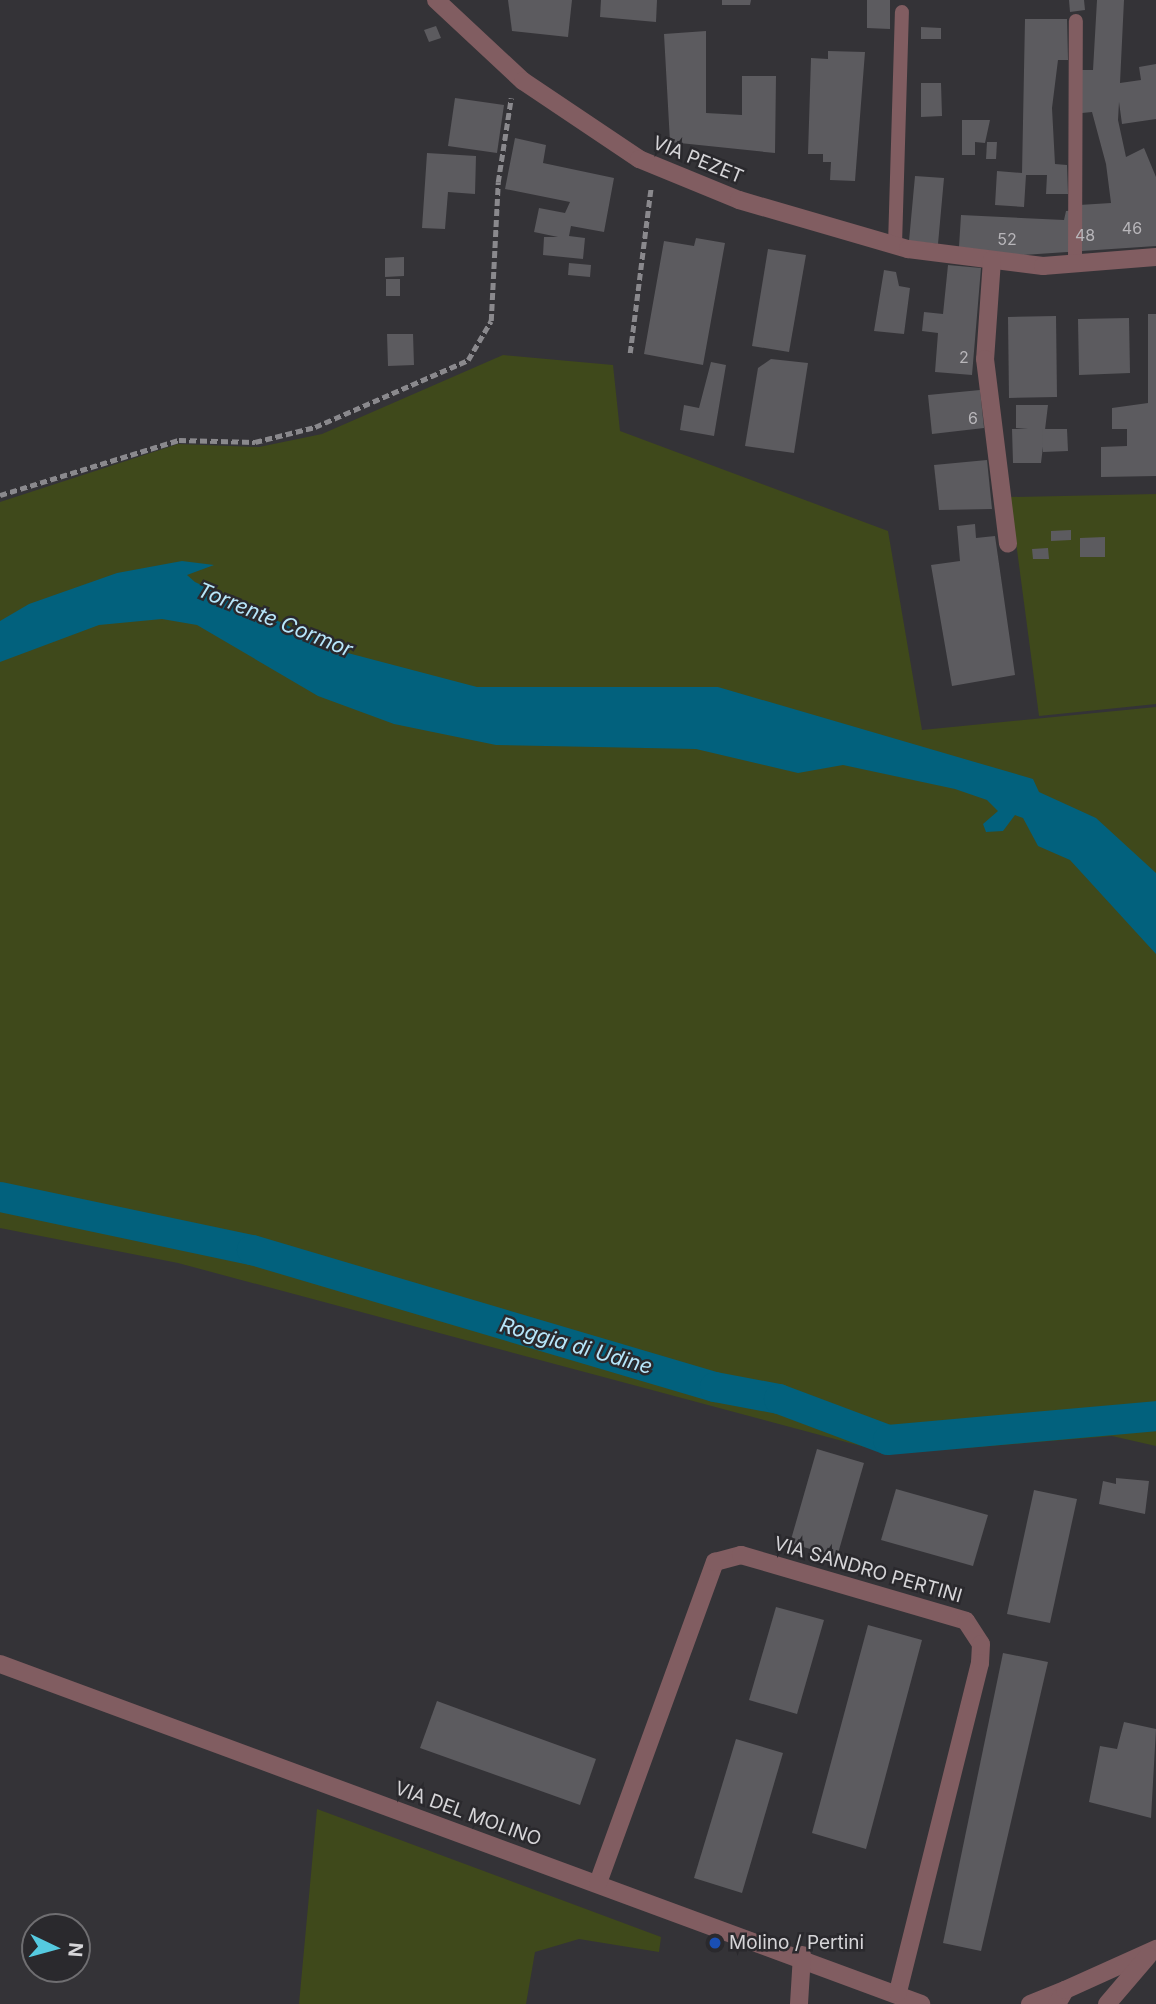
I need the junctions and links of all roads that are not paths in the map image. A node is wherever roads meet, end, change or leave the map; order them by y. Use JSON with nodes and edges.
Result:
{"nodes":[{"id":1,"x":436,"y":0,"type":"edge"},
{"id":2,"x":902,"y":12,"type":"dead end"},
{"id":3,"x":1076,"y":21,"type":"dead end"},
{"id":4,"x":895,"y":245,"type":"junction"},
{"id":5,"x":1156,"y":257,"type":"edge"},
{"id":6,"x":992,"y":260,"type":"junction"},
{"id":7,"x":1075,"y":264,"type":"junction"},
{"id":8,"x":1008,"y":544,"type":"dead end"},
{"id":9,"x":0,"y":1664,"type":"edge"},
{"id":10,"x":598,"y":1883,"type":"junction"},
{"id":11,"x":1153,"y":1951,"type":"edge"},
{"id":12,"x":802,"y":1955,"type":"junction"},
{"id":13,"x":898,"y":1993,"type":"junction"},
{"id":14,"x":1061,"y":1997,"type":"edge"},
{"id":15,"x":799,"y":2004,"type":"edge"},
{"id":16,"x":921,"y":2004,"type":"edge"},
{"id":17,"x":1030,"y":2004,"type":"edge"},
{"id":18,"x":1107,"y":2004,"type":"edge"}],
"edges":[{"from":1,"to":4,"type":"street","name":"VIA PEZET"},
{"from":2,"to":4,"type":"lane"},
{"from":3,"to":7,"type":"lane"},
{"from":4,"to":6,"type":"street","name":"VIA PEZET"},
{"from":5,"to":7,"type":"street","name":"VIA PEZET"},
{"from":6,"to":7,"type":"street","name":"VIA PEZET"},
{"from":6,"to":8,"type":"street"},
{"from":9,"to":10,"type":"street","name":"VIA DEL MOLINO"},
{"from":10,"to":12,"type":"street","name":"VIA DEL MOLINO"},
{"from":10,"to":13,"type":"street","name":"VIA SANDRO PERTINI"},
{"from":11,"to":14,"type":"street"},
{"from":11,"to":18,"type":"street"},
{"from":12,"to":13,"type":"street","name":"VIA DEL MOLINO"},
{"from":12,"to":15,"type":"street"},
{"from":13,"to":16,"type":"street","name":"VIA DEL MOLINO"},
{"from":14,"to":17,"type":"street"}]}
